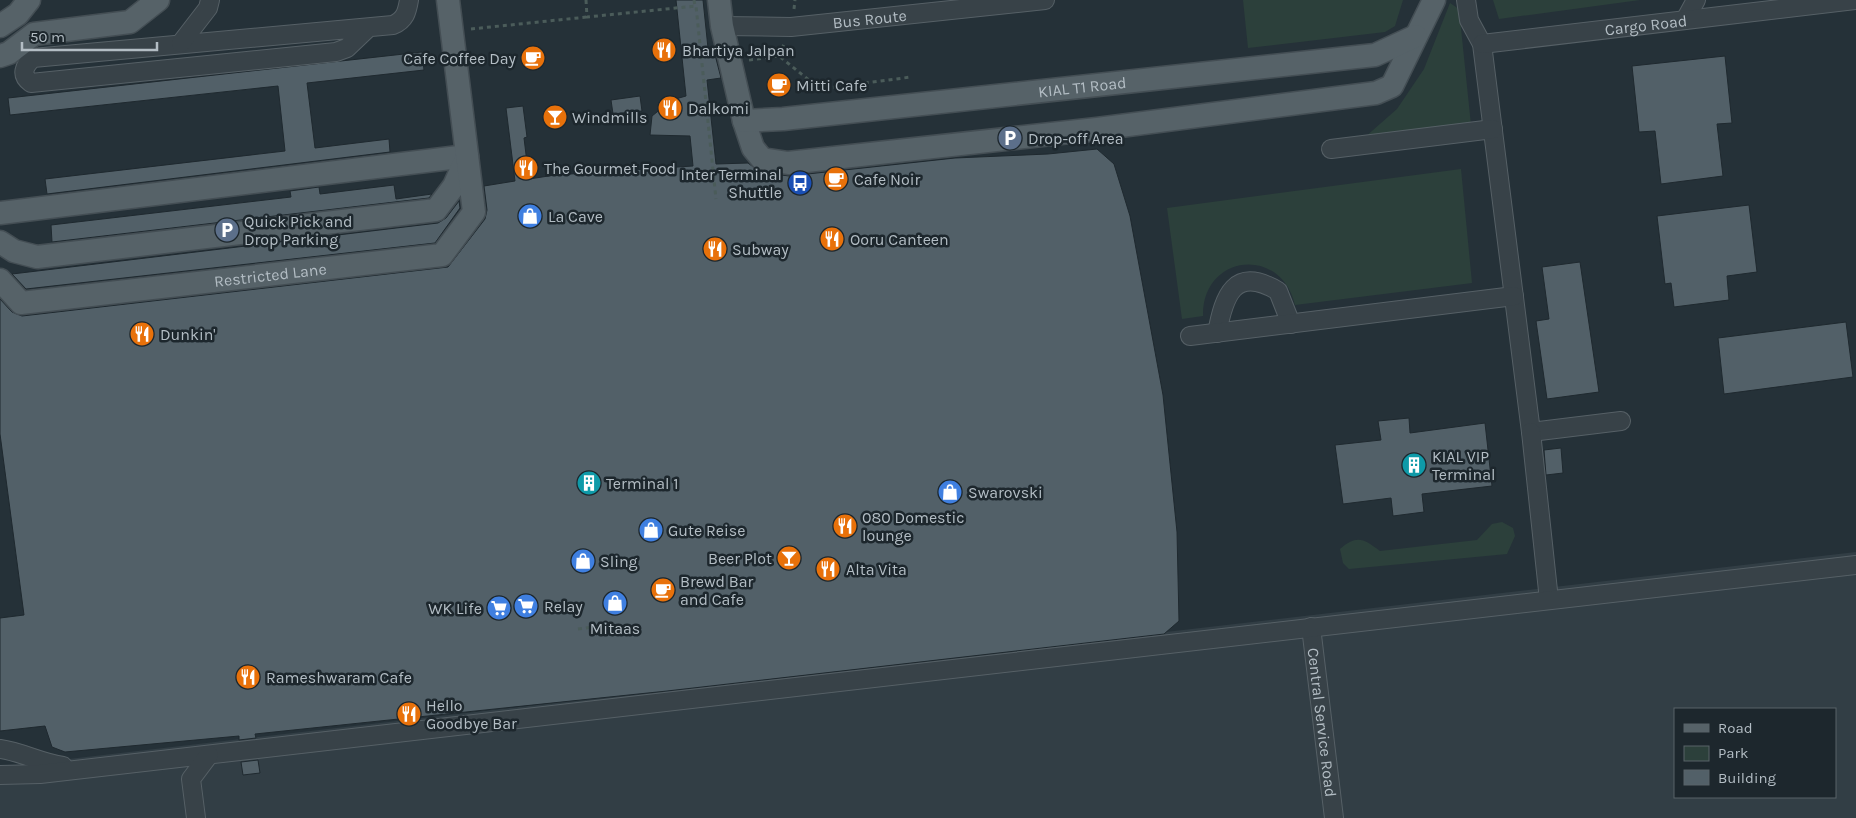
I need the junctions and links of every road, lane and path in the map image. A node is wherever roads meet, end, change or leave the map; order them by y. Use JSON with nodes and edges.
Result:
{"nodes":[{"id":1,"x":29,"y":0,"type":"edge"},
{"id":2,"x":158,"y":0,"type":"edge"},
{"id":3,"x":210,"y":0,"type":"edge"},
{"id":4,"x":409,"y":0,"type":"edge"},
{"id":5,"x":448,"y":0,"type":"edge"},
{"id":6,"x":586,"y":0,"type":"edge"},
{"id":7,"x":694,"y":0,"type":"edge"},
{"id":8,"x":719,"y":0,"type":"edge"},
{"id":9,"x":1046,"y":0,"type":"edge"},
{"id":10,"x":1434,"y":0,"type":"edge"},
{"id":11,"x":1466,"y":0,"type":"edge"},
{"id":12,"x":1696,"y":0,"type":"edge"},
{"id":13,"x":1856,"y":0,"type":"edge"},
{"id":14,"x":695,"y":6,"type":"dead end"},
{"id":15,"x":588,"y":17,"type":"junction"},
{"id":16,"x":1685,"y":20,"type":"junction"},
{"id":17,"x":0,"y":26,"type":"edge"},
{"id":18,"x":722,"y":26,"type":"junction"},
{"id":19,"x":368,"y":28,"type":"junction"},
{"id":20,"x":452,"y":31,"type":"junction"},
{"id":21,"x":1416,"y":36,"type":"junction"},
{"id":22,"x":181,"y":43,"type":"junction"},
{"id":23,"x":1482,"y":44,"type":"junction"},
{"id":24,"x":0,"y":56,"type":"edge"},
{"id":25,"x":731,"y":62,"type":"junction"},
{"id":26,"x":701,"y":66,"type":"junction"},
{"id":27,"x":911,"y":78,"type":"dead end"},
{"id":28,"x":744,"y":122,"type":"junction"},
{"id":29,"x":1492,"y":129,"type":"junction"},
{"id":30,"x":1331,"y":149,"type":"dead end"},
{"id":31,"x":467,"y":156,"type":"junction"},
{"id":32,"x":716,"y":199,"type":"dead end"},
{"id":33,"x":0,"y":213,"type":"edge"},
{"id":34,"x":0,"y":242,"type":"edge"},
{"id":35,"x":0,"y":280,"type":"edge"},
{"id":36,"x":1514,"y":296,"type":"junction"},
{"id":37,"x":1291,"y":324,"type":"junction"},
{"id":38,"x":1217,"y":333,"type":"junction"},
{"id":39,"x":1190,"y":336,"type":"dead end"},
{"id":40,"x":1621,"y":421,"type":"dead end"},
{"id":41,"x":1531,"y":432,"type":"junction"},
{"id":42,"x":1856,"y":565,"type":"edge"},
{"id":43,"x":1549,"y":600,"type":"junction"},
{"id":44,"x":600,"y":626,"type":"dead end"},
{"id":45,"x":1312,"y":627,"type":"junction"},
{"id":46,"x":578,"y":629,"type":"dead end"},
{"id":47,"x":0,"y":748,"type":"edge"},
{"id":48,"x":209,"y":755,"type":"junction"},
{"id":49,"x":83,"y":770,"type":"junction"},
{"id":50,"x":0,"y":775,"type":"edge"},
{"id":51,"x":196,"y":818,"type":"edge"},
{"id":52,"x":1334,"y":818,"type":"edge"}],
"edges":[{"from":1,"to":17,"type":"main road"},
{"from":2,"to":24,"type":"main road"},
{"from":3,"to":22,"type":"lane"},
{"from":4,"to":19,"type":"lane"},
{"from":5,"to":20,"type":"main road"},
{"from":6,"to":15,"type":"path"},
{"from":7,"to":14,"type":"path","bridge":true},
{"from":8,"to":18,"type":"main road"},
{"from":9,"to":18,"type":"lane","name":"Bus Route"},
{"from":10,"to":21,"type":"main road"},
{"from":11,"to":23,"type":"lane"},
{"from":12,"to":16,"type":"lane"},
{"from":13,"to":16,"type":"lane","name":"Cargo Road"},
{"from":15,"to":20,"type":"path"},
{"from":15,"to":26,"type":"path"},
{"from":16,"to":23,"type":"lane","name":"Cargo Road"},
{"from":18,"to":25,"type":"main road"},
{"from":19,"to":22,"type":"lane"},
{"from":19,"to":22,"type":"lane"},
{"from":20,"to":31,"type":"main road"},
{"from":21,"to":28,"type":"main road","name":"KIAL T1 Road"},
{"from":21,"to":28,"type":"main road"},
{"from":23,"to":29,"type":"lane"},
{"from":25,"to":26,"type":"path"},
{"from":25,"to":27,"type":"path"},
{"from":25,"to":28,"type":"main road"},
{"from":26,"to":32,"type":"path"},
{"from":29,"to":30,"type":"lane"},
{"from":29,"to":36,"type":"lane"},
{"from":31,"to":33,"type":"main road"},
{"from":31,"to":34,"type":"main road"},
{"from":31,"to":35,"type":"main road","name":"Restricted Lane"},
{"from":36,"to":37,"type":"lane"},
{"from":36,"to":41,"type":"lane"},
{"from":37,"to":38,"type":"lane"},
{"from":37,"to":38,"type":"lane"},
{"from":38,"to":39,"type":"lane"},
{"from":40,"to":41,"type":"lane"},
{"from":41,"to":43,"type":"lane"},
{"from":42,"to":43,"type":"lane"},
{"from":43,"to":45,"type":"lane"},
{"from":44,"to":46,"type":"path"},
{"from":45,"to":48,"type":"lane"},
{"from":45,"to":52,"type":"lane","name":"Central Service Road"},
{"from":47,"to":49,"type":"lane"},
{"from":48,"to":49,"type":"lane"},
{"from":48,"to":51,"type":"lane"},
{"from":49,"to":50,"type":"lane"}]}
